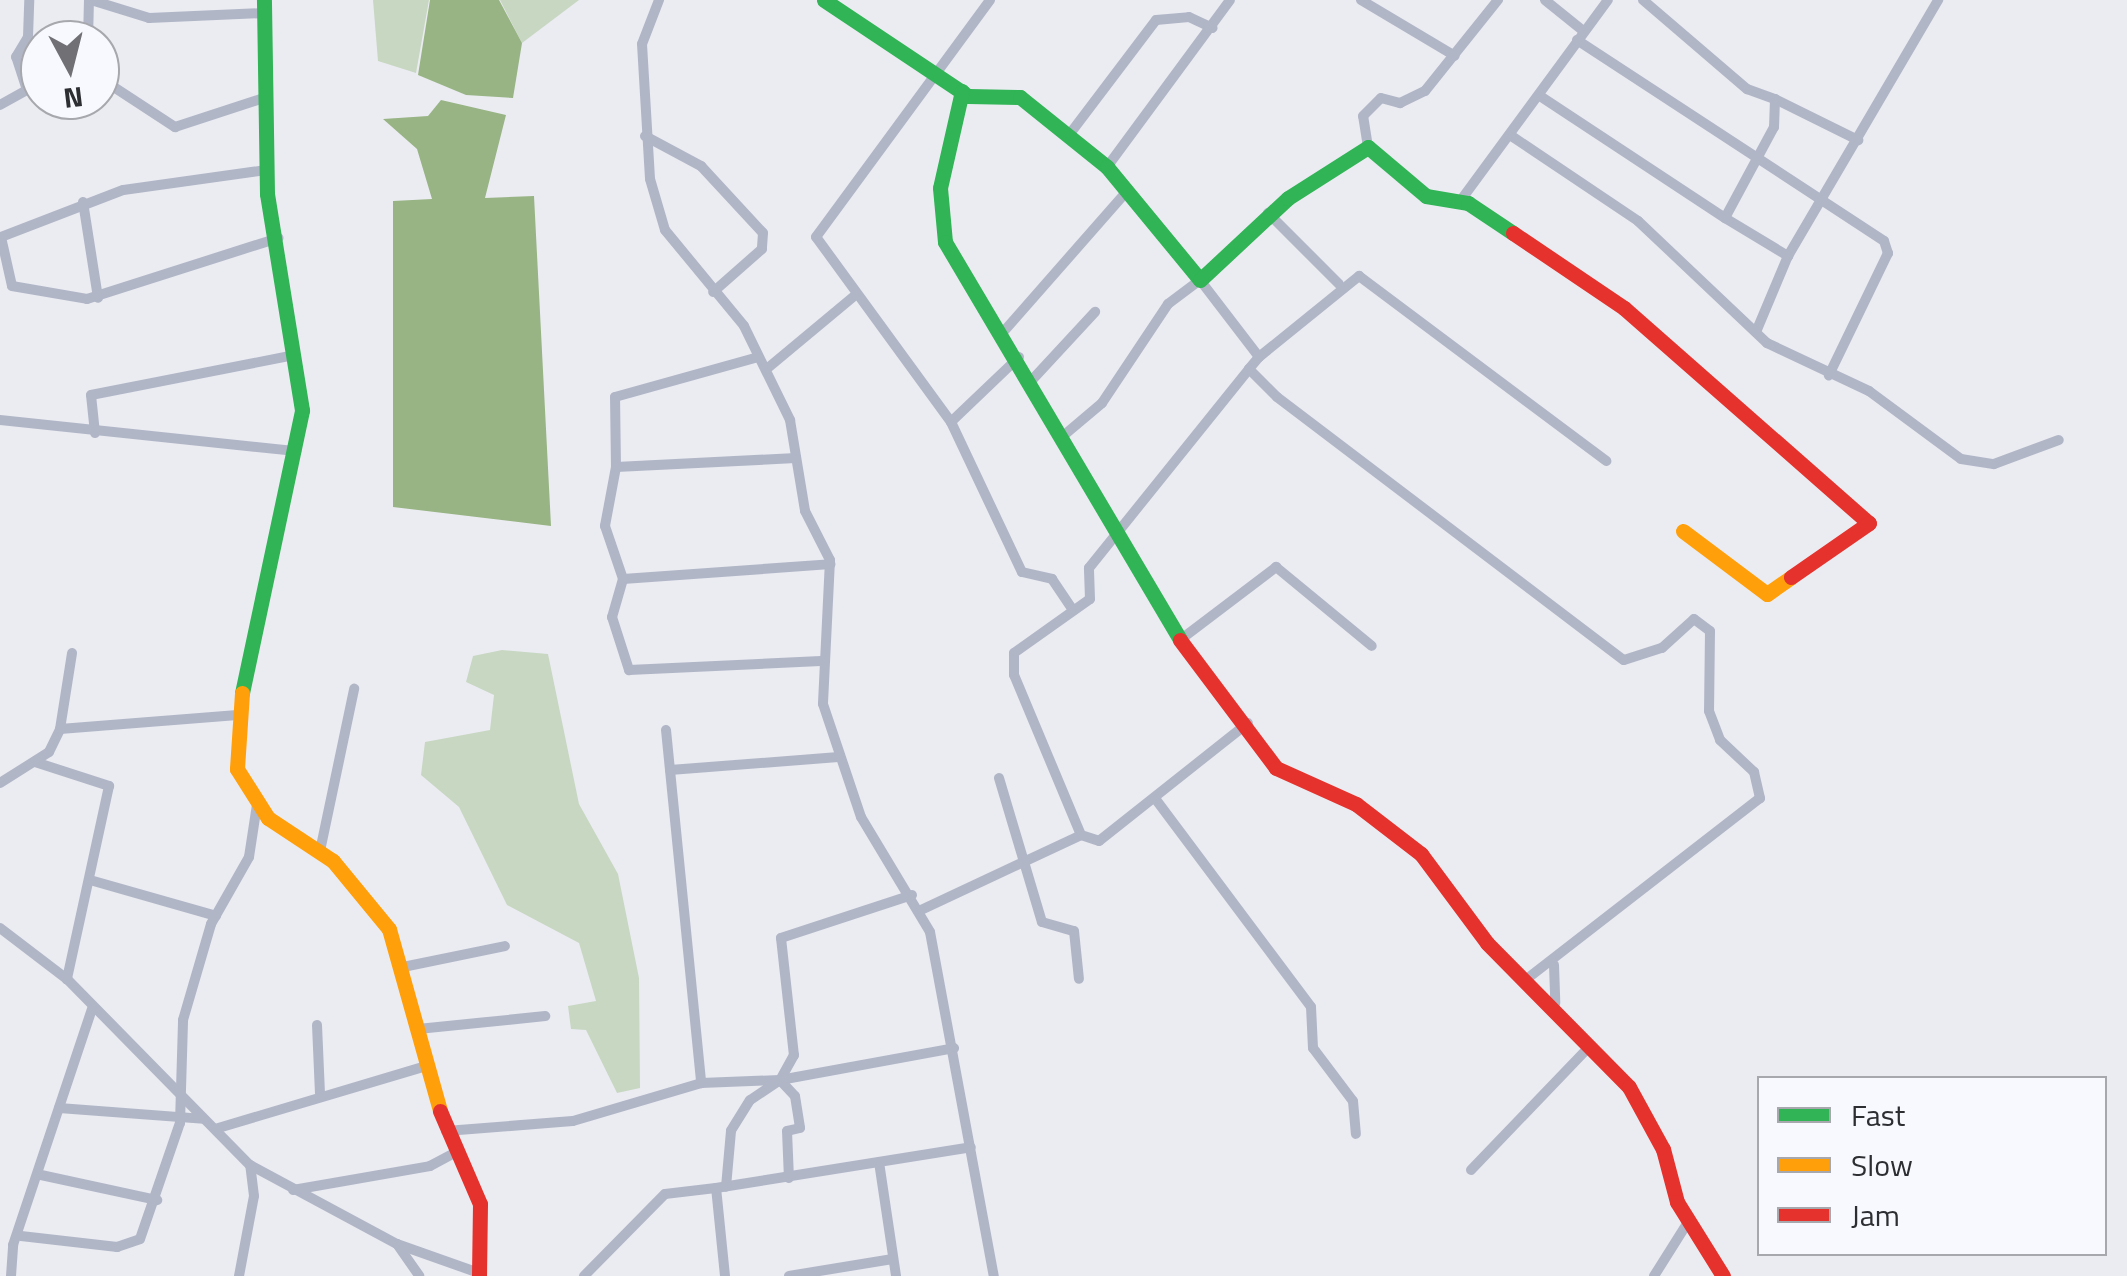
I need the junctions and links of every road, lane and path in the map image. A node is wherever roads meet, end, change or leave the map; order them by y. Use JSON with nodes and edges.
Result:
{"nodes":[{"id":1,"x":29,"y":0,"type":"edge"},
{"id":2,"x":90,"y":0,"type":"edge"},
{"id":3,"x":658,"y":0,"type":"edge"},
{"id":4,"x":824,"y":0,"type":"edge"},
{"id":5,"x":990,"y":0,"type":"edge"},
{"id":6,"x":1230,"y":0,"type":"edge"},
{"id":7,"x":1361,"y":0,"type":"edge"},
{"id":8,"x":1498,"y":0,"type":"edge"},
{"id":9,"x":1546,"y":0,"type":"edge"},
{"id":10,"x":1608,"y":0,"type":"edge"},
{"id":11,"x":1643,"y":0,"type":"edge"},
{"id":12,"x":1938,"y":0,"type":"edge"},
{"id":13,"x":848,"y":5,"type":"edge"},
{"id":14,"x":265,"y":6,"type":"edge"},
{"id":15,"x":1213,"y":28,"type":"junction"},
{"id":16,"x":1580,"y":35,"type":"junction"},
{"id":17,"x":1455,"y":56,"type":"junction"},
{"id":18,"x":934,"y":75,"type":"junction"},
{"id":19,"x":120,"y":91,"type":"edge"},
{"id":20,"x":962,"y":91,"type":"junction"},
{"id":21,"x":268,"y":96,"type":"junction"},
{"id":22,"x":1540,"y":96,"type":"junction"},
{"id":23,"x":1775,"y":99,"type":"junction"},
{"id":24,"x":0,"y":105,"type":"edge"},
{"id":25,"x":1069,"y":134,"type":"junction"},
{"id":26,"x":645,"y":136,"type":"junction"},
{"id":27,"x":1512,"y":137,"type":"junction"},
{"id":28,"x":1858,"y":140,"type":"junction"},
{"id":29,"x":1368,"y":146,"type":"junction"},
{"id":30,"x":1753,"y":159,"type":"junction"},
{"id":31,"x":1108,"y":166,"type":"junction"},
{"id":32,"x":266,"y":170,"type":"junction"},
{"id":33,"x":1127,"y":191,"type":"junction"},
{"id":34,"x":1823,"y":198,"type":"junction"},
{"id":35,"x":1461,"y":200,"type":"junction"},
{"id":36,"x":83,"y":202,"type":"junction"},
{"id":37,"x":1268,"y":213,"type":"junction"},
{"id":38,"x":1725,"y":218,"type":"junction"},
{"id":39,"x":1,"y":237,"type":"edge"},
{"id":40,"x":278,"y":238,"type":"junction"},
{"id":41,"x":1788,"y":256,"type":"junction"},
{"id":42,"x":1200,"y":280,"type":"junction"},
{"id":43,"x":1339,"y":284,"type":"junction"},
{"id":44,"x":713,"y":292,"type":"junction"},
{"id":45,"x":853,"y":297,"type":"junction"},
{"id":46,"x":98,"y":298,"type":"junction"},
{"id":47,"x":1095,"y":312,"type":"dead end"},
{"id":48,"x":1005,"y":330,"type":"junction"},
{"id":49,"x":1756,"y":332,"type":"junction"},
{"id":50,"x":296,"y":354,"type":"junction"},
{"id":51,"x":758,"y":357,"type":"junction"},
{"id":52,"x":1019,"y":357,"type":"junction"},
{"id":53,"x":1259,"y":357,"type":"junction"},
{"id":54,"x":768,"y":367,"type":"junction"},
{"id":55,"x":1249,"y":370,"type":"junction"},
{"id":56,"x":1828,"y":374,"type":"junction"},
{"id":57,"x":1032,"y":380,"type":"junction"},
{"id":58,"x":0,"y":420,"type":"edge"},
{"id":59,"x":951,"y":422,"type":"junction"},
{"id":60,"x":96,"y":433,"type":"junction"},
{"id":61,"x":1063,"y":436,"type":"junction"},
{"id":62,"x":2059,"y":440,"type":"dead end"},
{"id":63,"x":297,"y":451,"type":"junction"},
{"id":64,"x":796,"y":458,"type":"junction"},
{"id":65,"x":1606,"y":461,"type":"dead end"},
{"id":66,"x":616,"y":467,"type":"junction"},
{"id":67,"x":1118,"y":530,"type":"junction"},
{"id":68,"x":1683,"y":531,"type":"dead end"},
{"id":69,"x":830,"y":564,"type":"junction"},
{"id":70,"x":623,"y":579,"type":"junction"},
{"id":71,"x":1073,"y":610,"type":"junction"},
{"id":72,"x":1180,"y":640,"type":"junction"},
{"id":73,"x":1372,"y":646,"type":"dead end"},
{"id":74,"x":72,"y":653,"type":"dead end"},
{"id":75,"x":820,"y":661,"type":"junction"},
{"id":76,"x":354,"y":689,"type":"dead end"},
{"id":77,"x":237,"y":715,"type":"junction"},
{"id":78,"x":1249,"y":722,"type":"junction"},
{"id":79,"x":60,"y":729,"type":"junction"},
{"id":80,"x":666,"y":730,"type":"dead end"},
{"id":81,"x":838,"y":757,"type":"junction"},
{"id":82,"x":35,"y":762,"type":"junction"},
{"id":83,"x":670,"y":770,"type":"junction"},
{"id":84,"x":998,"y":778,"type":"dead end"},
{"id":85,"x":0,"y":783,"type":"edge"},
{"id":86,"x":1157,"y":801,"type":"junction"},
{"id":87,"x":257,"y":805,"type":"junction"},
{"id":88,"x":282,"y":829,"type":"junction"},
{"id":89,"x":1082,"y":834,"type":"junction"},
{"id":90,"x":254,"y":836,"type":"junction"},
{"id":91,"x":320,"y":851,"type":"junction"},
{"id":92,"x":1022,"y":861,"type":"junction"},
{"id":93,"x":90,"y":880,"type":"junction"},
{"id":94,"x":912,"y":895,"type":"junction"},
{"id":95,"x":921,"y":910,"type":"junction"},
{"id":96,"x":216,"y":916,"type":"junction"},
{"id":97,"x":0,"y":928,"type":"edge"},
{"id":98,"x":506,"y":946,"type":"dead end"},
{"id":99,"x":1554,"y":966,"type":"junction"},
{"id":100,"x":403,"y":967,"type":"junction"},
{"id":101,"x":1527,"y":978,"type":"junction"},
{"id":102,"x":66,"y":979,"type":"junction"},
{"id":103,"x":1079,"y":979,"type":"dead end"},
{"id":104,"x":1555,"y":1003,"type":"junction"},
{"id":105,"x":92,"y":1010,"type":"junction"},
{"id":106,"x":545,"y":1016,"type":"dead end"},
{"id":107,"x":317,"y":1025,"type":"dead end"},
{"id":108,"x":418,"y":1030,"type":"junction"},
{"id":109,"x":1590,"y":1046,"type":"junction"},
{"id":110,"x":954,"y":1048,"type":"junction"},
{"id":111,"x":426,"y":1066,"type":"junction"},
{"id":112,"x":780,"y":1080,"type":"junction"},
{"id":113,"x":701,"y":1083,"type":"junction"},
{"id":114,"x":320,"y":1093,"type":"junction"},
{"id":115,"x":178,"y":1096,"type":"junction"},
{"id":116,"x":59,"y":1108,"type":"junction"},
{"id":117,"x":204,"y":1119,"type":"junction"},
{"id":118,"x":180,"y":1124,"type":"junction"},
{"id":119,"x":214,"y":1128,"type":"junction"},
{"id":120,"x":446,"y":1131,"type":"junction"},
{"id":121,"x":1356,"y":1134,"type":"dead end"},
{"id":122,"x":971,"y":1147,"type":"junction"},
{"id":123,"x":456,"y":1152,"type":"junction"},
{"id":124,"x":879,"y":1162,"type":"junction"},
{"id":125,"x":250,"y":1165,"type":"junction"},
{"id":126,"x":1471,"y":1170,"type":"dead end"},
{"id":127,"x":41,"y":1174,"type":"junction"},
{"id":128,"x":789,"y":1178,"type":"junction"},
{"id":129,"x":721,"y":1188,"type":"junction"},
{"id":130,"x":292,"y":1190,"type":"junction"},
{"id":131,"x":157,"y":1200,"type":"junction"},
{"id":132,"x":1688,"y":1222,"type":"junction"},
{"id":133,"x":22,"y":1236,"type":"junction"},
{"id":134,"x":397,"y":1244,"type":"junction"},
{"id":135,"x":893,"y":1259,"type":"junction"},
{"id":136,"x":479,"y":1275,"type":"edge"},
{"id":137,"x":12,"y":1276,"type":"edge"},
{"id":138,"x":238,"y":1276,"type":"edge"},
{"id":139,"x":419,"y":1276,"type":"edge"},
{"id":140,"x":584,"y":1276,"type":"edge"},
{"id":141,"x":725,"y":1276,"type":"edge"},
{"id":142,"x":789,"y":1276,"type":"edge"},
{"id":143,"x":896,"y":1276,"type":"edge"},
{"id":144,"x":994,"y":1276,"type":"edge"},
{"id":145,"x":1654,"y":1276,"type":"edge"},
{"id":146,"x":1723,"y":1276,"type":"edge"}],
"edges":[{"from":1,"to":24,"type":"street"},
{"from":2,"to":14,"type":"street"},
{"from":3,"to":26,"type":"street"},
{"from":4,"to":13,"type":"street"},
{"from":5,"to":18,"type":"street"},
{"from":6,"to":15,"type":"street"},
{"from":7,"to":17,"type":"street"},
{"from":8,"to":17,"type":"street"},
{"from":9,"to":16,"type":"street"},
{"from":10,"to":16,"type":"street"},
{"from":11,"to":23,"type":"street"},
{"from":12,"to":28,"type":"street"},
{"from":13,"to":18,"type":"street"},
{"from":14,"to":21,"type":"street"},
{"from":15,"to":25,"type":"street"},
{"from":15,"to":31,"type":"street"},
{"from":16,"to":22,"type":"street"},
{"from":16,"to":30,"type":"street"},
{"from":17,"to":29,"type":"street"},
{"from":18,"to":20,"type":"street"},
{"from":18,"to":45,"type":"street"},
{"from":19,"to":21,"type":"street"},
{"from":20,"to":25,"type":"street"},
{"from":20,"to":48,"type":"street"},
{"from":21,"to":32,"type":"street"},
{"from":22,"to":27,"type":"street"},
{"from":22,"to":38,"type":"street"},
{"from":23,"to":28,"type":"street"},
{"from":23,"to":30,"type":"street"},
{"from":25,"to":31,"type":"street"},
{"from":26,"to":44,"type":"street"},
{"from":26,"to":44,"type":"street"},
{"from":27,"to":35,"type":"street"},
{"from":27,"to":49,"type":"street"},
{"from":28,"to":34,"type":"street"},
{"from":29,"to":35,"type":"street"},
{"from":29,"to":37,"type":"street"},
{"from":30,"to":34,"type":"street"},
{"from":30,"to":38,"type":"street"},
{"from":31,"to":33,"type":"street"},
{"from":32,"to":36,"type":"street"},
{"from":32,"to":40,"type":"street"},
{"from":33,"to":42,"type":"street"},
{"from":33,"to":48,"type":"street"},
{"from":34,"to":41,"type":"street"},
{"from":34,"to":56,"type":"street"},
{"from":35,"to":68,"type":"street"},
{"from":36,"to":39,"type":"street"},
{"from":36,"to":46,"type":"street"},
{"from":37,"to":42,"type":"street"},
{"from":37,"to":43,"type":"street"},
{"from":38,"to":41,"type":"street"},
{"from":39,"to":46,"type":"street"},
{"from":40,"to":46,"type":"street"},
{"from":40,"to":50,"type":"street"},
{"from":41,"to":49,"type":"street"},
{"from":42,"to":53,"type":"street"},
{"from":42,"to":61,"type":"street"},
{"from":43,"to":53,"type":"street"},
{"from":43,"to":65,"type":"street"},
{"from":44,"to":51,"type":"street"},
{"from":45,"to":54,"type":"street"},
{"from":45,"to":59,"type":"street"},
{"from":47,"to":57,"type":"street"},
{"from":48,"to":52,"type":"street"},
{"from":49,"to":56,"type":"street"},
{"from":50,"to":60,"type":"street"},
{"from":50,"to":63,"type":"street"},
{"from":51,"to":54,"type":"street"},
{"from":51,"to":66,"type":"street"},
{"from":52,"to":57,"type":"street"},
{"from":52,"to":59,"type":"street"},
{"from":53,"to":55,"type":"street"},
{"from":54,"to":64,"type":"street"},
{"from":55,"to":67,"type":"street"},
{"from":55,"to":99,"type":"street"},
{"from":56,"to":62,"type":"street"},
{"from":57,"to":61,"type":"street"},
{"from":58,"to":60,"type":"street"},
{"from":59,"to":71,"type":"street"},
{"from":60,"to":63,"type":"street"},
{"from":61,"to":67,"type":"street"},
{"from":63,"to":77,"type":"street"},
{"from":64,"to":66,"type":"street"},
{"from":64,"to":69,"type":"street"},
{"from":66,"to":70,"type":"street"},
{"from":67,"to":71,"type":"street"},
{"from":67,"to":72,"type":"street"},
{"from":69,"to":70,"type":"street"},
{"from":69,"to":75,"type":"street"},
{"from":70,"to":75,"type":"street"},
{"from":71,"to":89,"type":"street"},
{"from":72,"to":73,"type":"street"},
{"from":72,"to":78,"type":"street"},
{"from":74,"to":79,"type":"street"},
{"from":75,"to":81,"type":"street"},
{"from":76,"to":91,"type":"street"},
{"from":77,"to":79,"type":"street"},
{"from":77,"to":87,"type":"street"},
{"from":78,"to":86,"type":"street"},
{"from":78,"to":101,"type":"street"},
{"from":79,"to":82,"type":"street"},
{"from":80,"to":83,"type":"street"},
{"from":81,"to":83,"type":"street"},
{"from":81,"to":94,"type":"street"},
{"from":82,"to":85,"type":"street"},
{"from":82,"to":93,"type":"street"},
{"from":83,"to":113,"type":"street"},
{"from":84,"to":92,"type":"street"},
{"from":86,"to":89,"type":"street"},
{"from":86,"to":121,"type":"street"},
{"from":87,"to":88,"type":"street"},
{"from":87,"to":90,"type":"street"},
{"from":88,"to":90,"type":"street"},
{"from":88,"to":91,"type":"street"},
{"from":89,"to":92,"type":"street"},
{"from":90,"to":96,"type":"street"},
{"from":91,"to":100,"type":"street"},
{"from":92,"to":95,"type":"street"},
{"from":92,"to":103,"type":"street"},
{"from":93,"to":96,"type":"street"},
{"from":93,"to":102,"type":"street"},
{"from":94,"to":95,"type":"street"},
{"from":94,"to":112,"type":"street"},
{"from":95,"to":110,"type":"street"},
{"from":96,"to":115,"type":"street"},
{"from":97,"to":102,"type":"street"},
{"from":98,"to":100,"type":"street"},
{"from":99,"to":101,"type":"street"},
{"from":99,"to":104,"type":"street"},
{"from":100,"to":108,"type":"street"},
{"from":101,"to":104,"type":"street"},
{"from":102,"to":105,"type":"street"},
{"from":104,"to":109,"type":"street"},
{"from":105,"to":115,"type":"street"},
{"from":105,"to":116,"type":"street"},
{"from":106,"to":108,"type":"street"},
{"from":107,"to":114,"type":"street"},
{"from":108,"to":111,"type":"street"},
{"from":109,"to":126,"type":"street"},
{"from":109,"to":132,"type":"street"},
{"from":110,"to":112,"type":"street"},
{"from":110,"to":122,"type":"street"},
{"from":111,"to":114,"type":"street"},
{"from":111,"to":120,"type":"street"},
{"from":112,"to":113,"type":"street"},
{"from":112,"to":128,"type":"street"},
{"from":112,"to":129,"type":"street"},
{"from":113,"to":120,"type":"street"},
{"from":114,"to":119,"type":"street"},
{"from":115,"to":117,"type":"street"},
{"from":115,"to":118,"type":"street"},
{"from":116,"to":118,"type":"street"},
{"from":116,"to":127,"type":"street"},
{"from":117,"to":118,"type":"street"},
{"from":117,"to":119,"type":"street"},
{"from":118,"to":131,"type":"street"},
{"from":119,"to":125,"type":"street"},
{"from":120,"to":123,"type":"street"},
{"from":122,"to":124,"type":"street"},
{"from":122,"to":144,"type":"street"},
{"from":123,"to":130,"type":"street"},
{"from":123,"to":136,"type":"street"},
{"from":124,"to":128,"type":"street"},
{"from":124,"to":135,"type":"street"},
{"from":125,"to":130,"type":"street"},
{"from":125,"to":138,"type":"street"},
{"from":127,"to":131,"type":"street"},
{"from":127,"to":133,"type":"street"},
{"from":128,"to":129,"type":"street"},
{"from":129,"to":140,"type":"street"},
{"from":129,"to":141,"type":"street"},
{"from":130,"to":134,"type":"street"},
{"from":131,"to":133,"type":"street"},
{"from":132,"to":145,"type":"street"},
{"from":132,"to":146,"type":"street"},
{"from":133,"to":137,"type":"street"},
{"from":134,"to":136,"type":"street"},
{"from":134,"to":139,"type":"street"},
{"from":135,"to":142,"type":"street"},
{"from":135,"to":143,"type":"street"}]}
